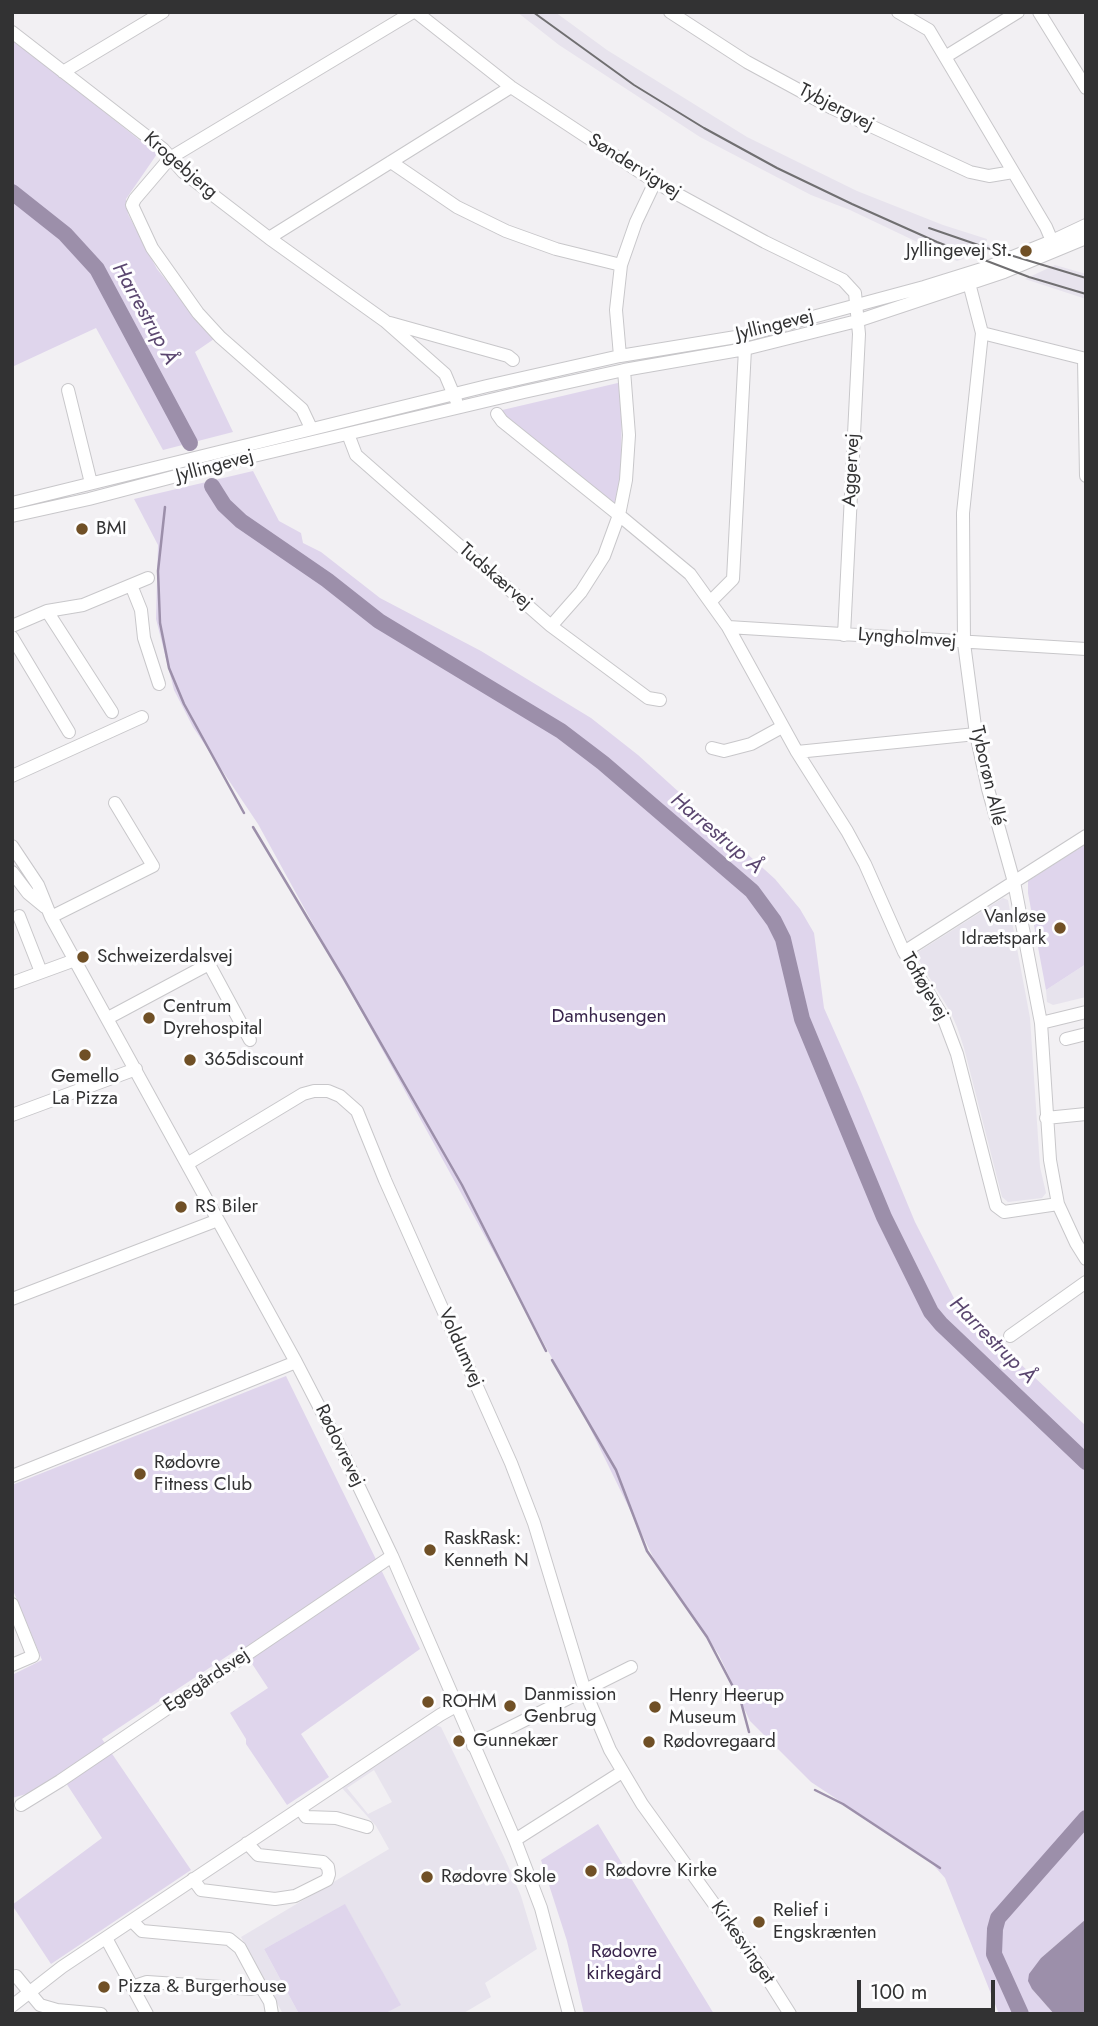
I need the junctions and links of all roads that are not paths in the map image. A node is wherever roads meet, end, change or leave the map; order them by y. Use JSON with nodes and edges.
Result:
{"nodes":[{"id":1,"x":163,"y":12,"type":"edge"},
{"id":2,"x":414,"y":12,"type":"edge"},
{"id":3,"x":670,"y":12,"type":"edge"},
{"id":4,"x":898,"y":12,"type":"edge"},
{"id":5,"x":1018,"y":12,"type":"edge"},
{"id":6,"x":1039,"y":12,"type":"edge"},
{"id":7,"x":12,"y":32,"type":"edge"},
{"id":8,"x":945,"y":57,"type":"junction"},
{"id":9,"x":63,"y":72,"type":"junction"},
{"id":10,"x":511,"y":87,"type":"junction"},
{"id":11,"x":1086,"y":88,"type":"edge"},
{"id":12,"x":170,"y":158,"type":"junction"},
{"id":13,"x":391,"y":162,"type":"junction"},
{"id":14,"x":1013,"y":172,"type":"junction"},
{"id":15,"x":655,"y":182,"type":"junction"},
{"id":16,"x":1086,"y":225,"type":"edge"},
{"id":17,"x":1086,"y":237,"type":"edge"},
{"id":18,"x":269,"y":238,"type":"junction"},
{"id":19,"x":1052,"y":241,"type":"junction"},
{"id":20,"x":621,"y":265,"type":"junction"},
{"id":21,"x":969,"y":283,"type":"junction"},
{"id":22,"x":856,"y":305,"type":"junction"},
{"id":23,"x":857,"y":320,"type":"junction"},
{"id":24,"x":384,"y":321,"type":"junction"},
{"id":25,"x":982,"y":333,"type":"junction"},
{"id":26,"x":744,"y":349,"type":"junction"},
{"id":27,"x":620,"y":356,"type":"junction"},
{"id":28,"x":1085,"y":359,"type":"edge"},
{"id":29,"x":513,"y":360,"type":"dead end"},
{"id":30,"x":624,"y":370,"type":"junction"},
{"id":31,"x":68,"y":390,"type":"dead end"},
{"id":32,"x":454,"y":394,"type":"junction"},
{"id":33,"x":458,"y":408,"type":"junction"},
{"id":34,"x":497,"y":414,"type":"dead end"},
{"id":35,"x":311,"y":428,"type":"junction"},
{"id":36,"x":348,"y":434,"type":"junction"},
{"id":37,"x":1086,"y":476,"type":"edge"},
{"id":38,"x":91,"y":483,"type":"junction"},
{"id":39,"x":12,"y":503,"type":"edge"},
{"id":40,"x":618,"y":515,"type":"junction"},
{"id":41,"x":12,"y":516,"type":"edge"},
{"id":42,"x":148,"y":578,"type":"dead end"},
{"id":43,"x":131,"y":585,"type":"junction"},
{"id":44,"x":711,"y":601,"type":"junction"},
{"id":45,"x":47,"y":611,"type":"junction"},
{"id":46,"x":726,"y":624,"type":"junction"},
{"id":47,"x":12,"y":626,"type":"edge"},
{"id":48,"x":551,"y":626,"type":"junction"},
{"id":49,"x":844,"y":635,"type":"junction"},
{"id":50,"x":12,"y":637,"type":"edge"},
{"id":51,"x":964,"y":643,"type":"junction"},
{"id":52,"x":1086,"y":649,"type":"edge"},
{"id":53,"x":159,"y":684,"type":"dead end"},
{"id":54,"x":660,"y":700,"type":"dead end"},
{"id":55,"x":112,"y":712,"type":"dead end"},
{"id":56,"x":142,"y":717,"type":"dead end"},
{"id":57,"x":782,"y":727,"type":"junction"},
{"id":58,"x":69,"y":732,"type":"dead end"},
{"id":59,"x":976,"y":734,"type":"junction"},
{"id":60,"x":712,"y":748,"type":"dead end"},
{"id":61,"x":797,"y":752,"type":"junction"},
{"id":62,"x":12,"y":776,"type":"edge"},
{"id":63,"x":116,"y":803,"type":"dead end"},
{"id":64,"x":1086,"y":836,"type":"edge"},
{"id":65,"x":12,"y":846,"type":"edge"},
{"id":66,"x":12,"y":872,"type":"edge"},
{"id":67,"x":1014,"y":882,"type":"junction"},
{"id":68,"x":48,"y":912,"type":"junction"},
{"id":69,"x":19,"y":916,"type":"dead end"},
{"id":70,"x":904,"y":953,"type":"junction"},
{"id":71,"x":75,"y":960,"type":"junction"},
{"id":72,"x":41,"y":972,"type":"junction"},
{"id":73,"x":12,"y":983,"type":"edge"},
{"id":74,"x":1086,"y":1012,"type":"edge"},
{"id":75,"x":108,"y":1018,"type":"junction"},
{"id":76,"x":1041,"y":1023,"type":"junction"},
{"id":77,"x":1086,"y":1034,"type":"edge"},
{"id":78,"x":1066,"y":1039,"type":"dead end"},
{"id":79,"x":250,"y":1040,"type":"dead end"},
{"id":80,"x":136,"y":1069,"type":"junction"},
{"id":81,"x":1086,"y":1114,"type":"edge"},
{"id":82,"x":12,"y":1115,"type":"edge"},
{"id":83,"x":1046,"y":1118,"type":"junction"},
{"id":84,"x":187,"y":1164,"type":"junction"},
{"id":85,"x":1058,"y":1203,"type":"junction"},
{"id":86,"x":218,"y":1220,"type":"junction"},
{"id":87,"x":1086,"y":1259,"type":"edge"},
{"id":88,"x":1086,"y":1282,"type":"edge"},
{"id":89,"x":12,"y":1299,"type":"edge"},
{"id":90,"x":1010,"y":1336,"type":"dead end"},
{"id":91,"x":296,"y":1362,"type":"junction"},
{"id":92,"x":12,"y":1476,"type":"edge"},
{"id":93,"x":392,"y":1556,"type":"junction"},
{"id":94,"x":12,"y":1604,"type":"edge"},
{"id":95,"x":12,"y":1665,"type":"edge"},
{"id":96,"x":631,"y":1667,"type":"dead end"},
{"id":97,"x":585,"y":1691,"type":"junction"},
{"id":98,"x":456,"y":1706,"type":"junction"},
{"id":99,"x":474,"y":1746,"type":"junction"},
{"id":100,"x":622,"y":1772,"type":"junction"},
{"id":101,"x":21,"y":1805,"type":"dead end"},
{"id":102,"x":300,"y":1808,"type":"junction"},
{"id":103,"x":367,"y":1826,"type":"dead end"},
{"id":104,"x":515,"y":1840,"type":"junction"},
{"id":105,"x":247,"y":1843,"type":"junction"},
{"id":106,"x":193,"y":1879,"type":"junction"},
{"id":107,"x":132,"y":1921,"type":"junction"},
{"id":108,"x":106,"y":1938,"type":"junction"},
{"id":109,"x":16,"y":1976,"type":"dead end"},
{"id":110,"x":132,"y":1987,"type":"junction"},
{"id":111,"x":261,"y":1987,"type":"junction"},
{"id":112,"x":29,"y":1993,"type":"junction"},
{"id":113,"x":12,"y":2006,"type":"edge"},
{"id":114,"x":101,"y":2014,"type":"edge"},
{"id":115,"x":147,"y":2014,"type":"edge"},
{"id":116,"x":272,"y":2014,"type":"edge"},
{"id":117,"x":569,"y":2014,"type":"edge"},
{"id":118,"x":790,"y":2014,"type":"edge"}],
"edges":[{"from":1,"to":9,"type":"street"},
{"from":2,"to":10,"type":"street","name":"Søndervigvej"},
{"from":2,"to":12,"type":"street"},
{"from":3,"to":14,"type":"street","name":"Tybjergvej"},
{"from":4,"to":8,"type":"street"},
{"from":5,"to":8,"type":"street"},
{"from":6,"to":11,"type":"street"},
{"from":7,"to":9,"type":"street","name":"Krogebjerg"},
{"from":8,"to":14,"type":"street"},
{"from":9,"to":12,"type":"street","name":"Krogebjerg"},
{"from":10,"to":13,"type":"street"},
{"from":10,"to":15,"type":"street","name":"Søndervigvej"},
{"from":12,"to":18,"type":"street","name":"Krogebjerg"},
{"from":12,"to":35,"type":"street"},
{"from":13,"to":18,"type":"street"},
{"from":13,"to":20,"type":"street"},
{"from":14,"to":19,"type":"street"},
{"from":15,"to":20,"type":"street"},
{"from":15,"to":22,"type":"street","name":"Søndervigvej"},
{"from":16,"to":19,"type":"street","name":"Jyllingevej"},
{"from":17,"to":21,"type":"street","name":"Jyllingevej"},
{"from":18,"to":24,"type":"street","name":"Krogebjerg"},
{"from":19,"to":22,"type":"street","name":"Jyllingevej"},
{"from":20,"to":27,"type":"street"},
{"from":21,"to":23,"type":"street","name":"Jyllingevej"},
{"from":21,"to":25,"type":"street","name":"Tyborøn Allé"},
{"from":22,"to":23,"type":"street","name":"Aggervej"},
{"from":22,"to":27,"type":"street","name":"Jyllingevej"},
{"from":23,"to":26,"type":"street","name":"Jyllingevej"},
{"from":23,"to":49,"type":"street","name":"Aggervej"},
{"from":24,"to":29,"type":"street","name":"Krogebjerg"},
{"from":24,"to":32,"type":"street","name":"Krogebjerg"},
{"from":25,"to":28,"type":"street"},
{"from":25,"to":51,"type":"street","name":"Tyborøn Allé"},
{"from":26,"to":30,"type":"street","name":"Jyllingevej"},
{"from":26,"to":44,"type":"street"},
{"from":27,"to":32,"type":"street","name":"Jyllingevej"},
{"from":28,"to":37,"type":"street"},
{"from":30,"to":33,"type":"street","name":"Jyllingevej"},
{"from":30,"to":40,"type":"street"},
{"from":31,"to":38,"type":"street"},
{"from":32,"to":33,"type":"street"},
{"from":32,"to":35,"type":"street","name":"Jyllingevej"},
{"from":33,"to":36,"type":"street","name":"Jyllingevej"},
{"from":34,"to":40,"type":"street"},
{"from":35,"to":38,"type":"street","name":"Jyllingevej"},
{"from":36,"to":41,"type":"street","name":"Jyllingevej"},
{"from":36,"to":48,"type":"street","name":"Tudskærvej"},
{"from":38,"to":39,"type":"street","name":"Jyllingevej"},
{"from":40,"to":44,"type":"street","name":"Toftøjevej"},
{"from":40,"to":48,"type":"street"},
{"from":42,"to":43,"type":"street"},
{"from":43,"to":45,"type":"street"},
{"from":43,"to":53,"type":"street"},
{"from":44,"to":46,"type":"street","name":"Toftøjevej"},
{"from":45,"to":47,"type":"street"},
{"from":45,"to":55,"type":"street"},
{"from":46,"to":49,"type":"street","name":"Lyngholmvej"},
{"from":46,"to":57,"type":"street","name":"Toftøjevej"},
{"from":48,"to":54,"type":"street","name":"Tudskærvej"},
{"from":49,"to":51,"type":"street","name":"Lyngholmvej"},
{"from":50,"to":58,"type":"street"},
{"from":51,"to":52,"type":"street","name":"Lyngholmvej"},
{"from":51,"to":59,"type":"street","name":"Tyborøn Allé"},
{"from":56,"to":62,"type":"street"},
{"from":57,"to":60,"type":"street"},
{"from":57,"to":61,"type":"street","name":"Toftøjevej"},
{"from":59,"to":61,"type":"street"},
{"from":59,"to":67,"type":"street","name":"Tyborøn Allé"},
{"from":61,"to":70,"type":"street","name":"Toftøjevej"},
{"from":63,"to":68,"type":"street"},
{"from":64,"to":67,"type":"street"},
{"from":65,"to":68,"type":"street","name":"Rødovrevej"},
{"from":66,"to":68,"type":"street","name":"Rødovrevej"},
{"from":67,"to":70,"type":"street"},
{"from":67,"to":76,"type":"street","name":"Tyborøn Allé"},
{"from":68,"to":71,"type":"street","name":"Rødovrevej"},
{"from":69,"to":72,"type":"street"},
{"from":70,"to":85,"type":"street","name":"Toftøjevej"},
{"from":71,"to":72,"type":"street"},
{"from":71,"to":75,"type":"street","name":"Rødovrevej"},
{"from":72,"to":73,"type":"street"},
{"from":74,"to":76,"type":"street"},
{"from":75,"to":79,"type":"street"},
{"from":75,"to":80,"type":"street","name":"Rødovrevej"},
{"from":76,"to":83,"type":"street","name":"Tyborøn Allé"},
{"from":77,"to":78,"type":"street"},
{"from":80,"to":82,"type":"street"},
{"from":80,"to":84,"type":"street","name":"Rødovrevej"},
{"from":81,"to":83,"type":"street"},
{"from":83,"to":85,"type":"street","name":"Tyborøn Allé"},
{"from":84,"to":86,"type":"street","name":"Rødovrevej"},
{"from":84,"to":97,"type":"street","name":"Voldumvej"},
{"from":85,"to":87,"type":"street","name":"Tyborøn Allé"},
{"from":86,"to":89,"type":"street"},
{"from":86,"to":91,"type":"street","name":"Rødovrevej"},
{"from":88,"to":90,"type":"street"},
{"from":91,"to":92,"type":"street"},
{"from":91,"to":93,"type":"street","name":"Rødovrevej"},
{"from":93,"to":98,"type":"street","name":"Rødovrevej"},
{"from":93,"to":101,"type":"street","name":"Egegårdsvej"},
{"from":94,"to":95,"type":"street"},
{"from":96,"to":97,"type":"street"},
{"from":97,"to":99,"type":"street"},
{"from":97,"to":100,"type":"street","name":"Voldumvej"},
{"from":98,"to":99,"type":"street","name":"Rødovrevej"},
{"from":98,"to":102,"type":"street"},
{"from":99,"to":104,"type":"street","name":"Rødovrevej"},
{"from":100,"to":104,"type":"street"},
{"from":100,"to":118,"type":"street","name":"Kirkesvinget"},
{"from":102,"to":103,"type":"street"},
{"from":102,"to":105,"type":"street"},
{"from":104,"to":117,"type":"street","name":"Rødovrevej"},
{"from":105,"to":106,"type":"street"},
{"from":105,"to":106,"type":"street"},
{"from":106,"to":107,"type":"street"},
{"from":107,"to":108,"type":"street"},
{"from":107,"to":111,"type":"street"},
{"from":108,"to":110,"type":"street"},
{"from":108,"to":112,"type":"street"},
{"from":109,"to":112,"type":"street"},
{"from":110,"to":111,"type":"street"},
{"from":110,"to":115,"type":"street"},
{"from":111,"to":116,"type":"street"},
{"from":112,"to":113,"type":"street"},
{"from":112,"to":114,"type":"street"}]}
